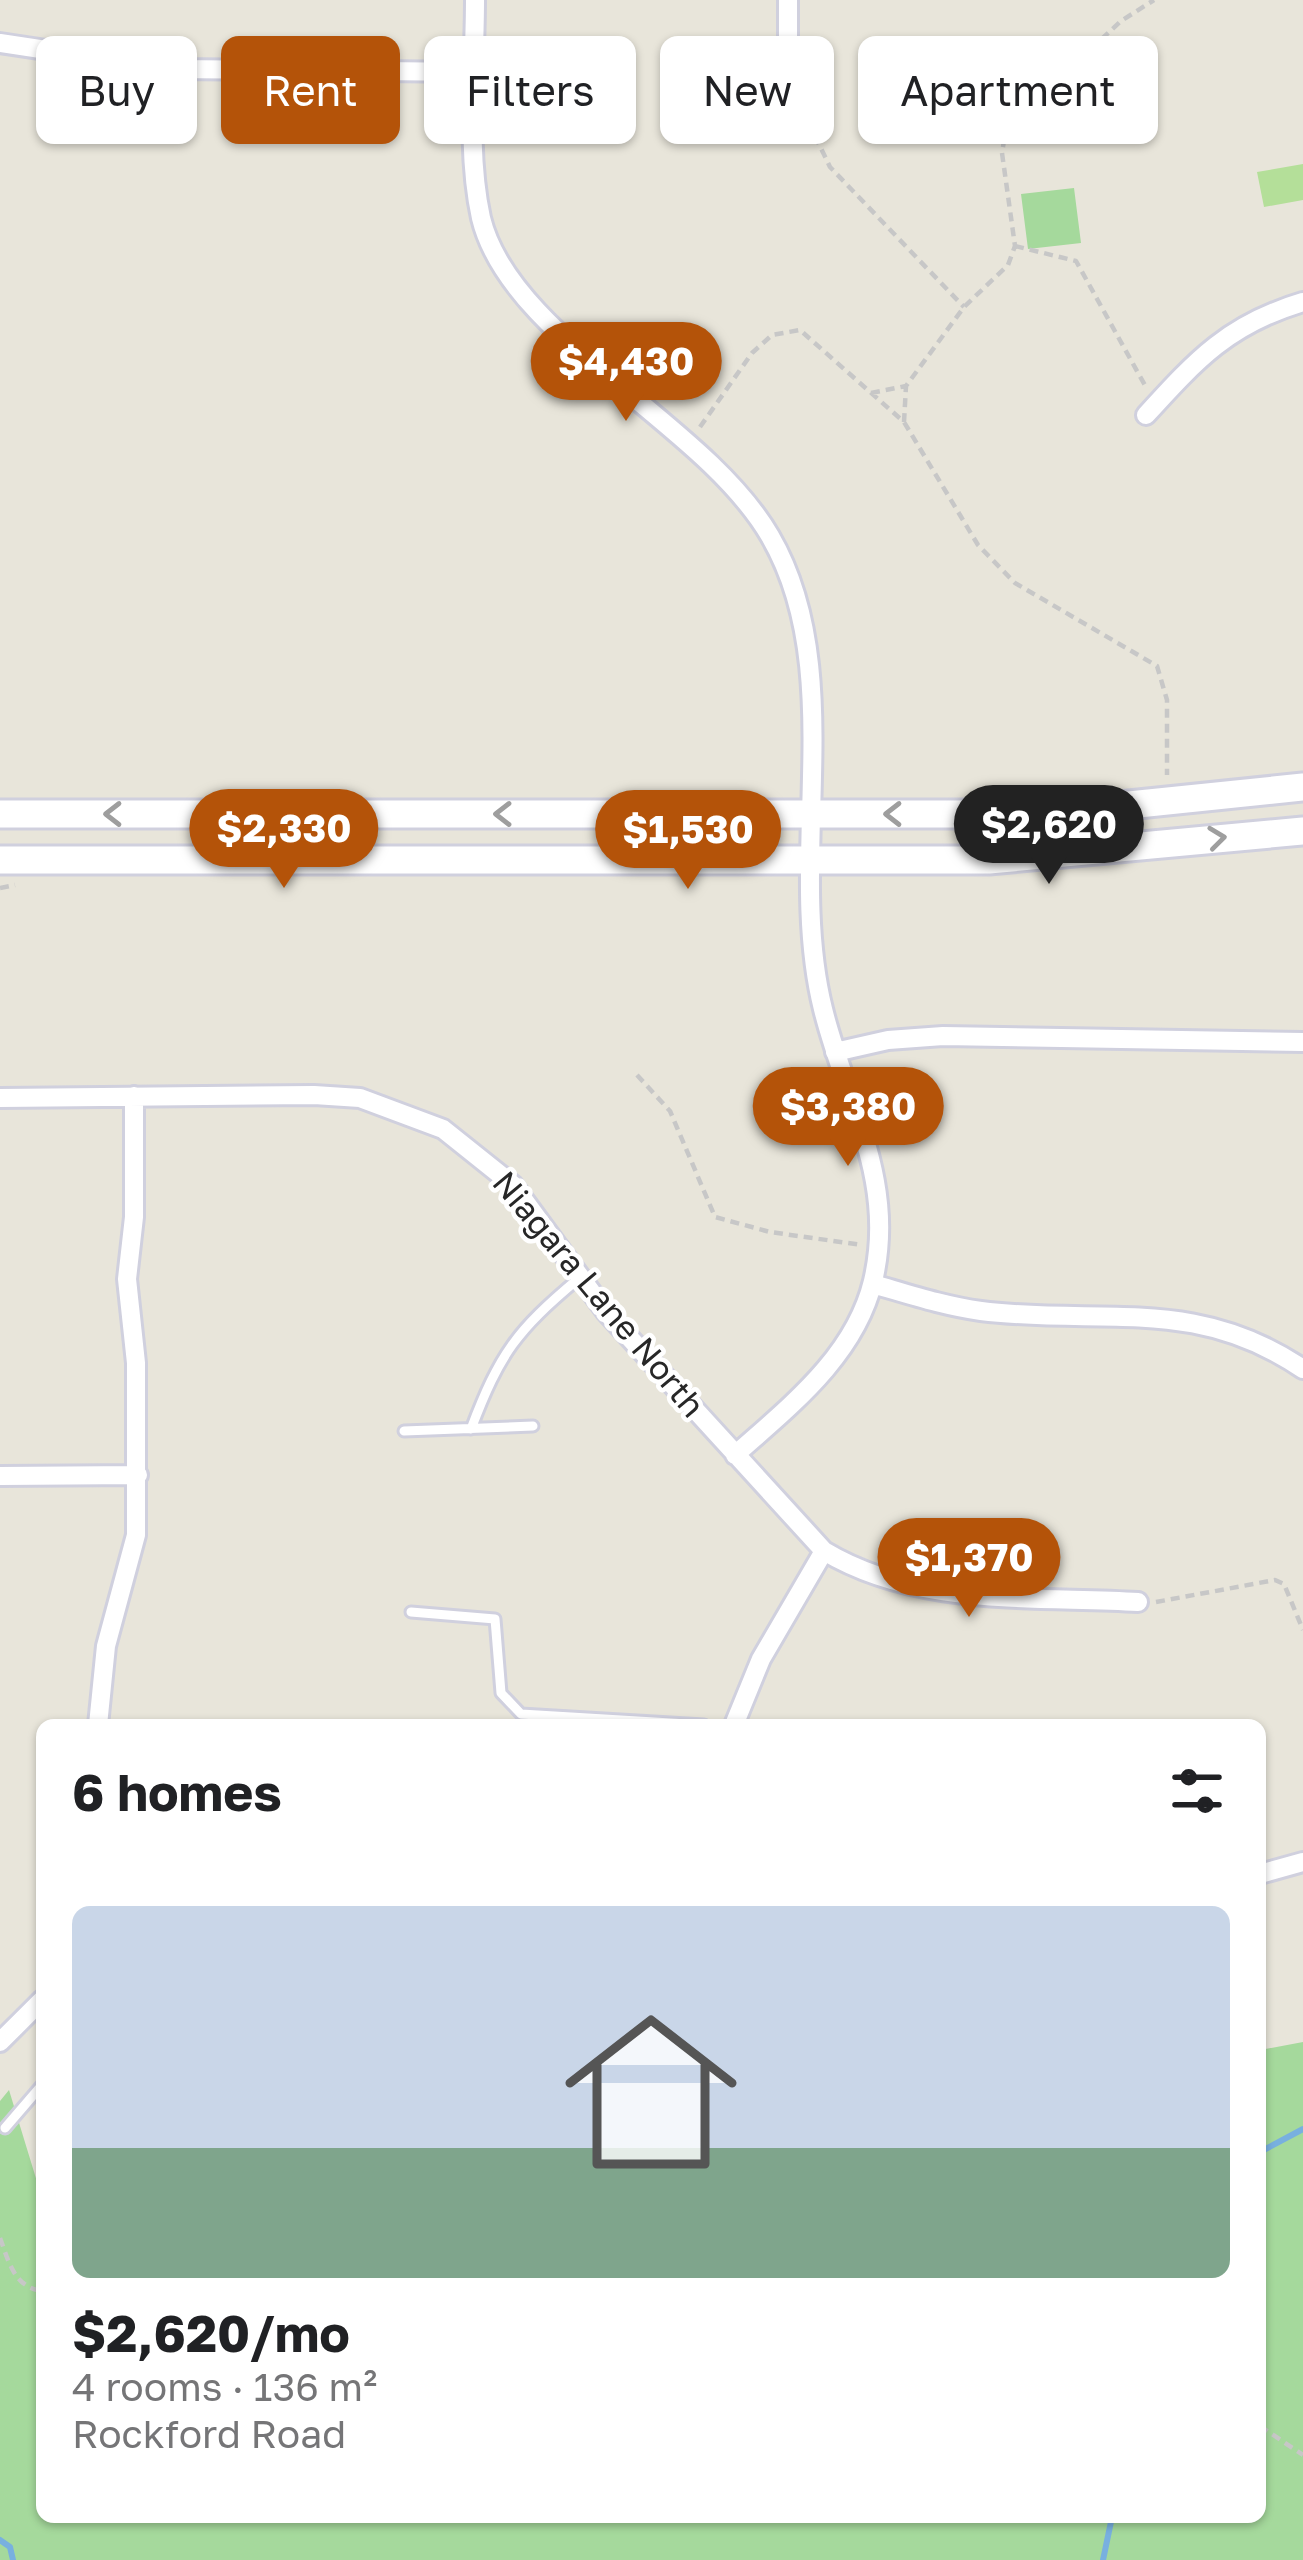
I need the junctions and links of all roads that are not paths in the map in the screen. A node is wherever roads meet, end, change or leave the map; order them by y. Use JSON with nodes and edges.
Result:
{"nodes":[{"id":1,"x":475,"y":0,"type":"edge"},
{"id":2,"x":788,"y":0,"type":"edge"},
{"id":3,"x":475,"y":36,"type":"edge"},
{"id":4,"x":788,"y":36,"type":"edge"},
{"id":5,"x":0,"y":44,"type":"edge"},
{"id":6,"x":424,"y":71,"type":"edge"},
{"id":7,"x":476,"y":144,"type":"edge"},
{"id":8,"x":1303,"y":302,"type":"edge"},
{"id":9,"x":1151,"y":409,"type":"road end"},
{"id":10,"x":1303,"y":787,"type":"edge"},
{"id":11,"x":0,"y":814,"type":"edge"},
{"id":12,"x":808,"y":814,"type":"junction"},
{"id":13,"x":1303,"y":831,"type":"edge"},
{"id":14,"x":0,"y":860,"type":"edge"},
{"id":15,"x":807,"y":861,"type":"junction"},
{"id":16,"x":1303,"y":1042,"type":"edge"},
{"id":17,"x":835,"y":1052,"type":"junction"},
{"id":18,"x":134,"y":1096,"type":"junction"},
{"id":19,"x":0,"y":1098,"type":"edge"},
{"id":20,"x":578,"y":1280,"type":"junction"},
{"id":21,"x":873,"y":1284,"type":"junction"},
{"id":22,"x":1303,"y":1370,"type":"edge"},
{"id":23,"x":533,"y":1426,"type":"dead end"},
{"id":24,"x":470,"y":1429,"type":"junction"},
{"id":25,"x":404,"y":1431,"type":"dead end"},
{"id":26,"x":735,"y":1455,"type":"junction"},
{"id":27,"x":138,"y":1475,"type":"junction"},
{"id":28,"x":0,"y":1476,"type":"edge"},
{"id":29,"x":824,"y":1551,"type":"junction"},
{"id":30,"x":1138,"y":1602,"type":"road end"},
{"id":31,"x":411,"y":1612,"type":"dead end"},
{"id":32,"x":521,"y":1714,"type":"junction"},
{"id":33,"x":99,"y":1719,"type":"edge"},
{"id":34,"x":517,"y":1719,"type":"edge"},
{"id":35,"x":555,"y":1719,"type":"edge"},
{"id":36,"x":736,"y":1719,"type":"edge"},
{"id":37,"x":1303,"y":1862,"type":"edge"},
{"id":38,"x":1266,"y":1872,"type":"edge"},
{"id":39,"x":36,"y":2006,"type":"edge"},
{"id":40,"x":0,"y":2042,"type":"edge"},
{"id":41,"x":36,"y":2092,"type":"edge"},
{"id":42,"x":5,"y":2128,"type":"dead end"}],
"edges":[{"from":1,"to":3,"type":"street"},
{"from":2,"to":4,"type":"street"},
{"from":5,"to":6,"type":"street"},
{"from":7,"to":12,"type":"street"},
{"from":8,"to":9,"type":"street"},
{"from":10,"to":12,"type":"main road","one_way":true},
{"from":12,"to":11,"type":"main road","one_way":true},
{"from":12,"to":15,"type":"street"},
{"from":15,"to":13,"type":"main road","one_way":true},
{"from":14,"to":15,"type":"main road"},
{"from":15,"to":17,"type":"street"},
{"from":16,"to":17,"type":"street"},
{"from":17,"to":21,"type":"street"},
{"from":18,"to":19,"type":"street","name":"Niagara Lane North"},
{"from":18,"to":20,"type":"street","name":"Niagara Lane North"},
{"from":18,"to":27,"type":"street"},
{"from":20,"to":24,"type":"lane"},
{"from":20,"to":26,"type":"street","name":"Niagara Lane North"},
{"from":21,"to":22,"type":"street"},
{"from":21,"to":26,"type":"street"},
{"from":23,"to":24,"type":"lane"},
{"from":24,"to":25,"type":"lane"},
{"from":26,"to":29,"type":"street","name":"Niagara Lane North"},
{"from":27,"to":28,"type":"street"},
{"from":27,"to":33,"type":"street"},
{"from":29,"to":30,"type":"street","name":"Niagara Lane North"},
{"from":29,"to":36,"type":"street"},
{"from":31,"to":32,"type":"lane"},
{"from":32,"to":34,"type":"lane"},
{"from":32,"to":35,"type":"lane"},
{"from":37,"to":38,"type":"street"},
{"from":39,"to":40,"type":"street"},
{"from":41,"to":42,"type":"lane"}]}
